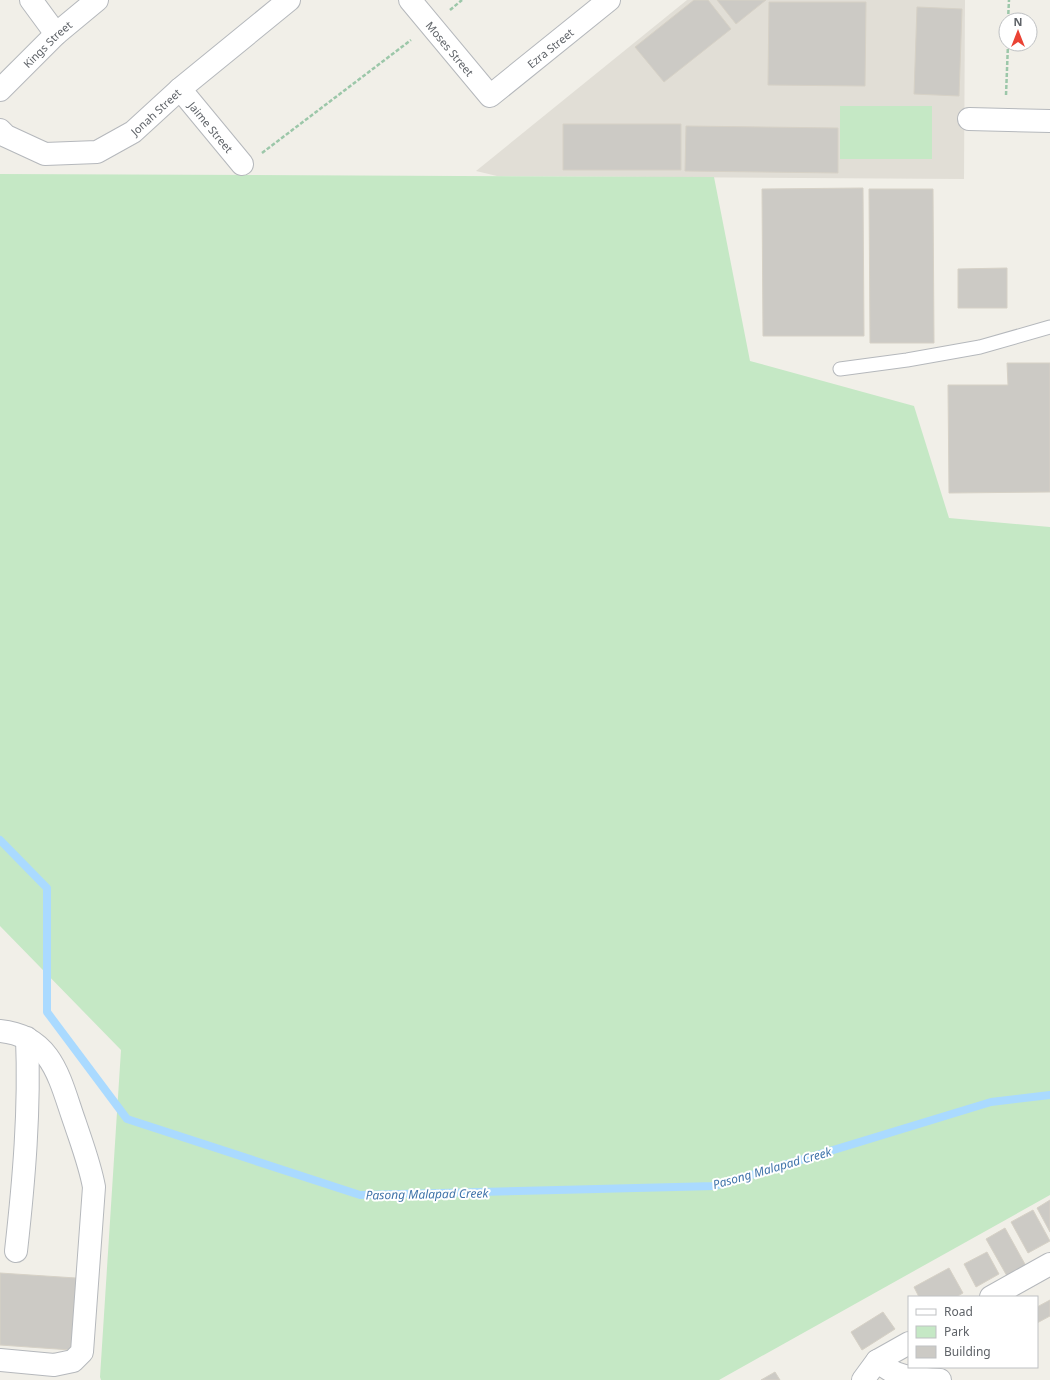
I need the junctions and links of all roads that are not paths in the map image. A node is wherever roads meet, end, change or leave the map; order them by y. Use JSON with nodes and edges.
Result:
{"nodes":[{"id":1,"x":31,"y":0,"type":"edge"},
{"id":2,"x":97,"y":0,"type":"edge"},
{"id":3,"x":290,"y":0,"type":"edge"},
{"id":4,"x":410,"y":0,"type":"edge"},
{"id":5,"x":609,"y":0,"type":"edge"},
{"id":6,"x":56,"y":34,"type":"junction"},
{"id":7,"x":180,"y":89,"type":"junction"},
{"id":8,"x":0,"y":90,"type":"edge"},
{"id":9,"x":490,"y":96,"type":"joint"},
{"id":10,"x":969,"y":119,"type":"dead end"},
{"id":11,"x":1050,"y":121,"type":"edge"},
{"id":12,"x":0,"y":130,"type":"edge"},
{"id":13,"x":242,"y":164,"type":"road end"},
{"id":14,"x":1050,"y":327,"type":"edge"},
{"id":15,"x":840,"y":369,"type":"dead end"},
{"id":16,"x":0,"y":1031,"type":"edge"},
{"id":17,"x":27,"y":1038,"type":"junction"},
{"id":18,"x":16,"y":1251,"type":"dead end"},
{"id":19,"x":1050,"y":1264,"type":"edge"},
{"id":20,"x":993,"y":1296,"type":"edge"},
{"id":21,"x":908,"y":1344,"type":"edge"},
{"id":22,"x":0,"y":1360,"type":"edge"},
{"id":23,"x":877,"y":1361,"type":"junction"},
{"id":24,"x":863,"y":1380,"type":"edge"},
{"id":25,"x":940,"y":1380,"type":"edge"}],
"edges":[{"from":1,"to":6,"type":"street"},
{"from":2,"to":6,"type":"street","name":"Kings Street"},
{"from":3,"to":7,"type":"street","name":"Jonah Street"},
{"from":4,"to":9,"type":"street","name":"Moses Street"},
{"from":5,"to":9,"type":"street","name":"Ezra Street"},
{"from":6,"to":8,"type":"street","name":"Kings Street"},
{"from":7,"to":12,"type":"street","name":"Jonah Street"},
{"from":7,"to":13,"type":"street","name":"Jaime Street"},
{"from":10,"to":11,"type":"street"},
{"from":14,"to":15,"type":"lane"},
{"from":16,"to":17,"type":"street"},
{"from":17,"to":18,"type":"street"},
{"from":17,"to":22,"type":"street"},
{"from":19,"to":20,"type":"street"},
{"from":21,"to":23,"type":"street"},
{"from":23,"to":24,"type":"street"},
{"from":23,"to":25,"type":"street"}]}
